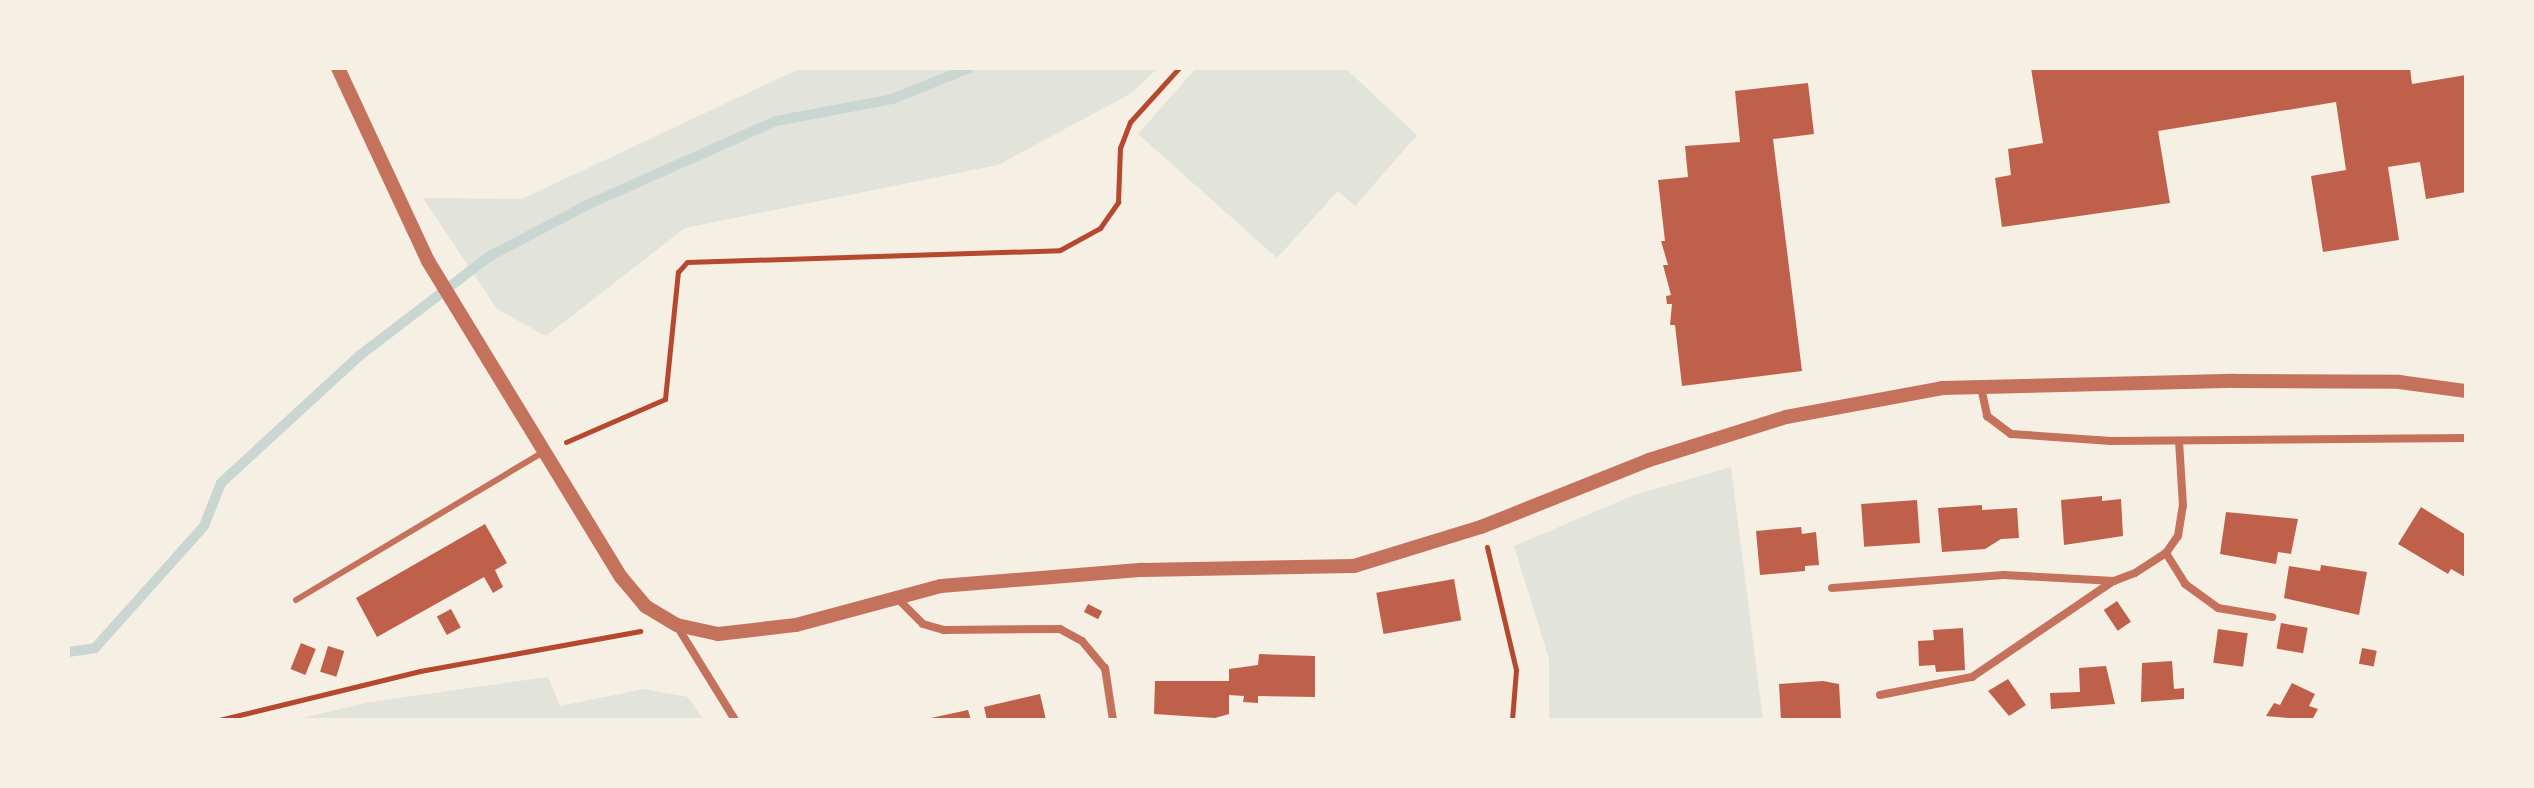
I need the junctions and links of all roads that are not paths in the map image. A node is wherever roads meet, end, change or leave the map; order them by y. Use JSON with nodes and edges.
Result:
{"nodes":[{"id":1,"x":338,"y":68,"type":"edge"},
{"id":2,"x":1981,"y":387,"type":"junction"},
{"id":3,"x":2466,"y":391,"type":"edge"},
{"id":4,"x":2466,"y":438,"type":"edge"},
{"id":5,"x":2179,"y":441,"type":"junction"},
{"id":6,"x":545,"y":451,"type":"junction"},
{"id":7,"x":2166,"y":553,"type":"junction"},
{"id":8,"x":2114,"y":581,"type":"junction"},
{"id":9,"x":1832,"y":588,"type":"dead end"},
{"id":10,"x":898,"y":599,"type":"junction"},
{"id":11,"x":296,"y":600,"type":"dead end"},
{"id":12,"x":2272,"y":617,"type":"dead end"},
{"id":13,"x":677,"y":625,"type":"junction"},
{"id":14,"x":1880,"y":695,"type":"dead end"},
{"id":15,"x":735,"y":720,"type":"edge"},
{"id":16,"x":1113,"y":720,"type":"edge"}],
"edges":[{"from":1,"to":6,"type":"street"},
{"from":2,"to":3,"type":"street"},
{"from":2,"to":5,"type":"street"},
{"from":2,"to":10,"type":"street"},
{"from":4,"to":5,"type":"street"},
{"from":5,"to":7,"type":"street"},
{"from":6,"to":11,"type":"lane"},
{"from":6,"to":13,"type":"street"},
{"from":7,"to":8,"type":"street"},
{"from":7,"to":12,"type":"street"},
{"from":8,"to":9,"type":"street"},
{"from":8,"to":14,"type":"street"},
{"from":10,"to":13,"type":"street"},
{"from":10,"to":16,"type":"street"},
{"from":13,"to":15,"type":"street"}]}
